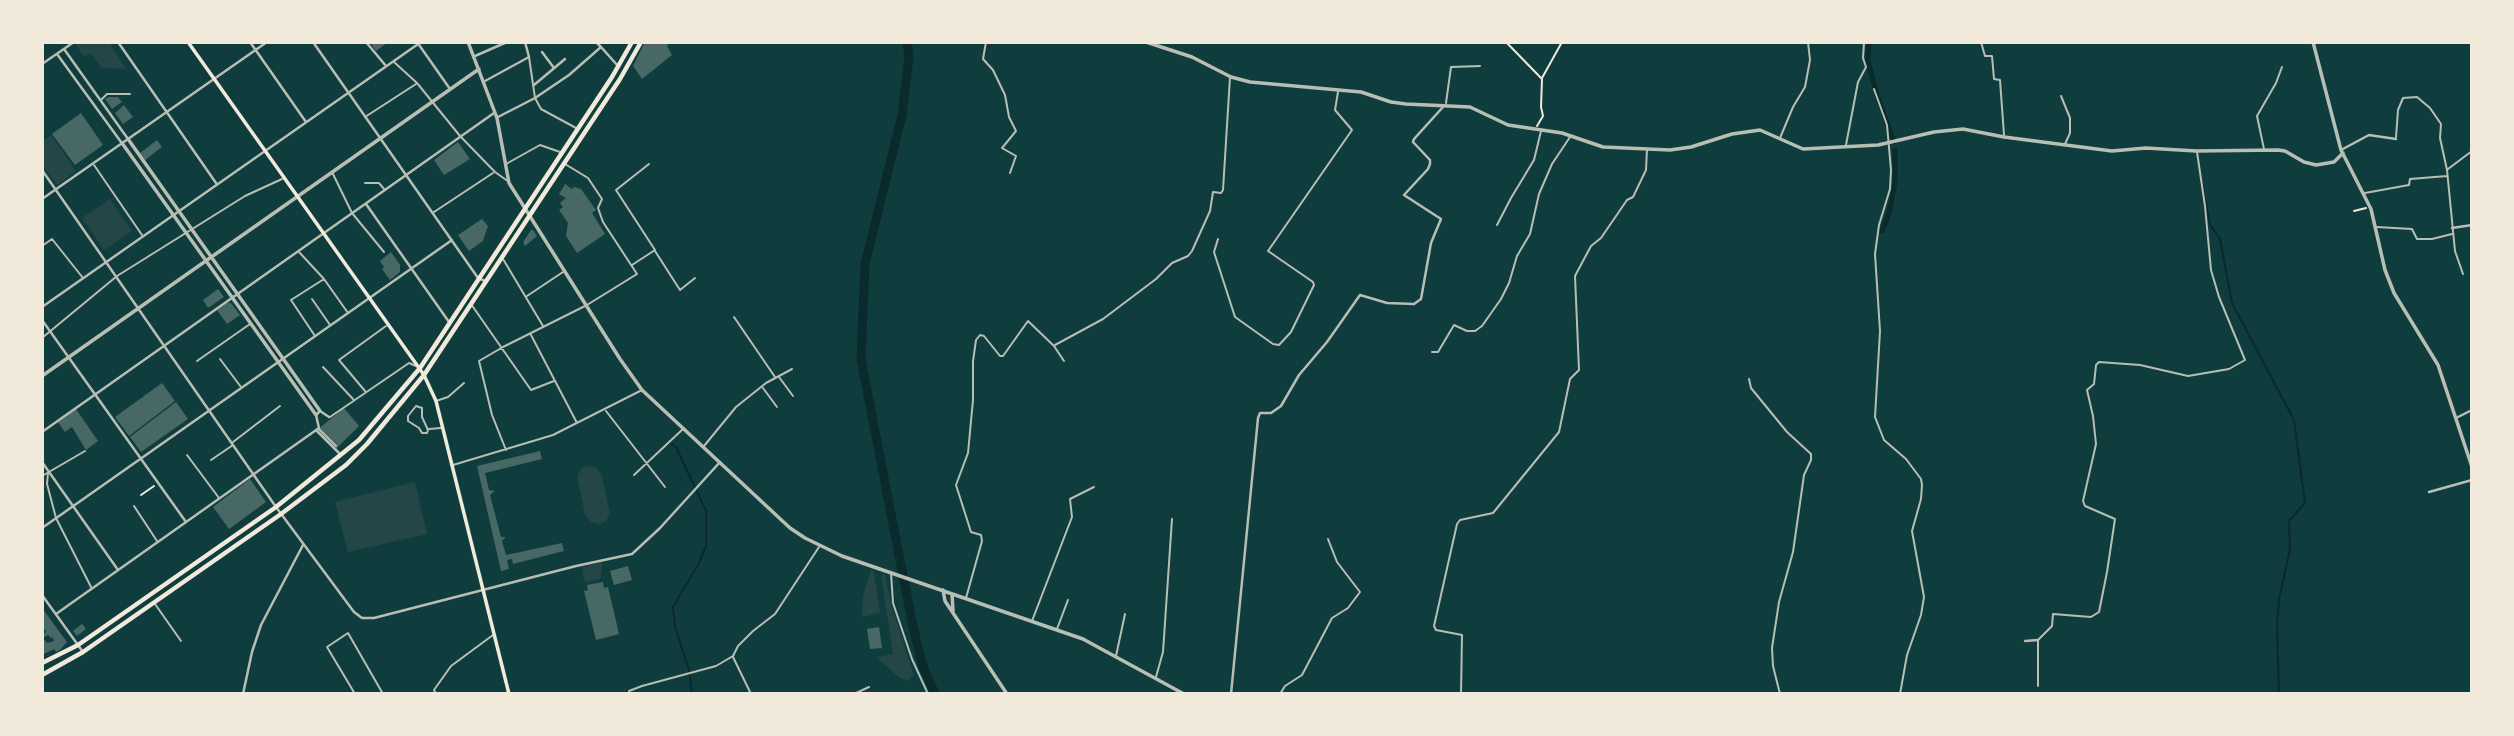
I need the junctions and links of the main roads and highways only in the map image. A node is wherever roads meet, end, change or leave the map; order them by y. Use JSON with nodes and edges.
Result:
{"nodes":[{"id":1,"x":188,"y":42,"type":"edge"},
{"id":2,"x":632,"y":42,"type":"edge"},
{"id":3,"x":641,"y":42,"type":"edge"},
{"id":4,"x":420,"y":368,"type":"junction"},
{"id":5,"x":424,"y":374,"type":"junction"},
{"id":6,"x":42,"y":663,"type":"edge"},
{"id":7,"x":42,"y":674,"type":"edge"},
{"id":8,"x":509,"y":694,"type":"edge"}],
"edges":[{"from":1,"to":4,"type":"main road"},
{"from":2,"to":4,"type":"main road"},
{"from":3,"to":5,"type":"main road"},
{"from":4,"to":5,"type":"main road"},
{"from":4,"to":6,"type":"main road"},
{"from":5,"to":7,"type":"main road"},
{"from":5,"to":8,"type":"main road"}]}
